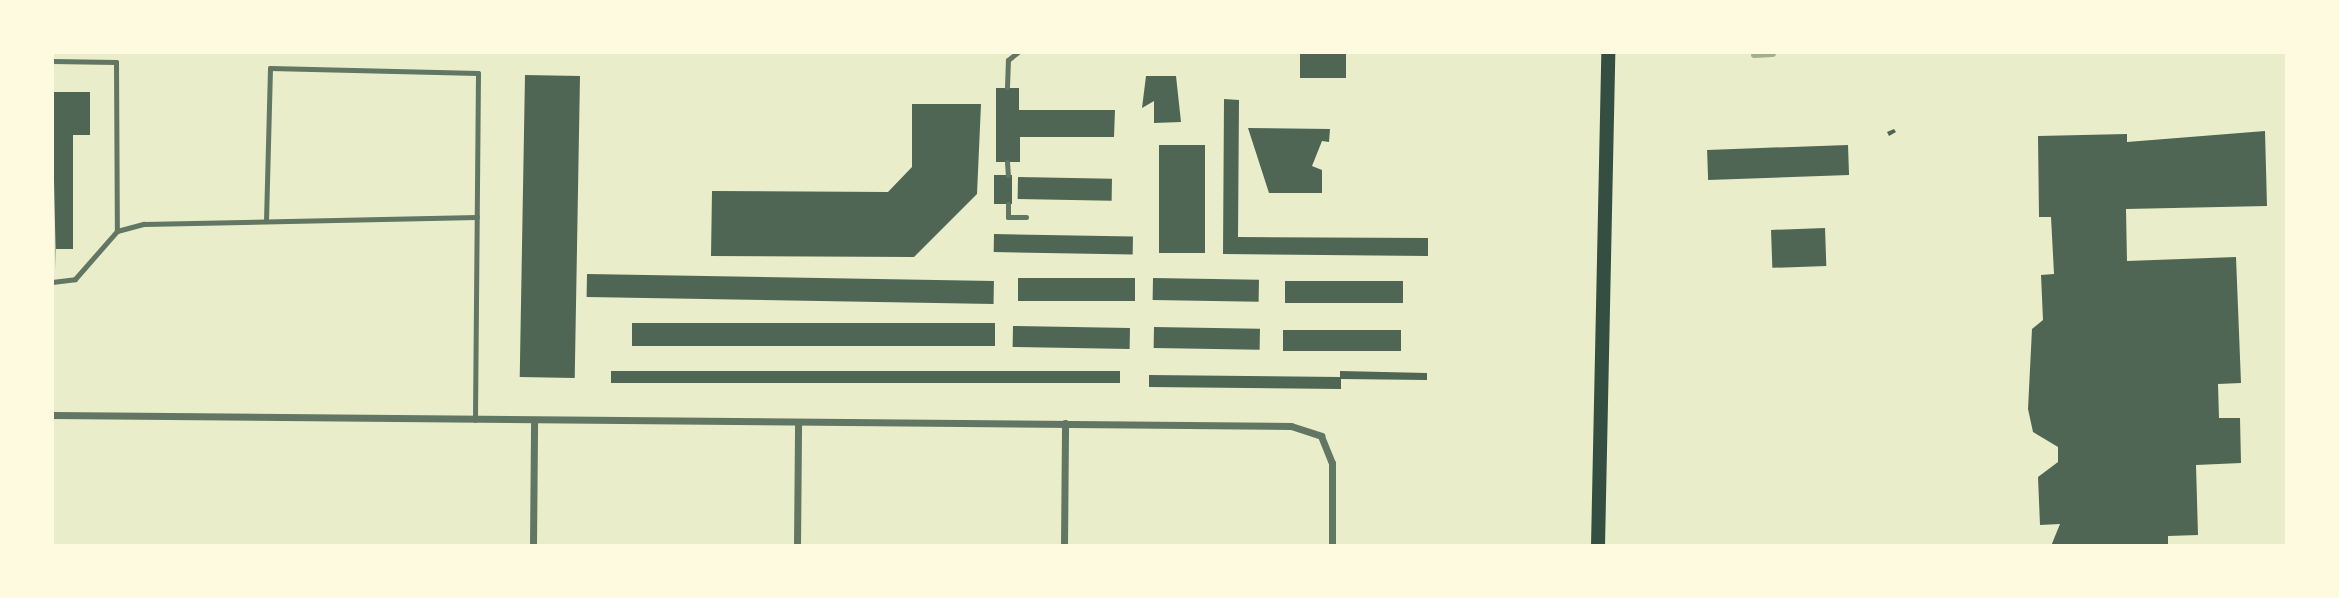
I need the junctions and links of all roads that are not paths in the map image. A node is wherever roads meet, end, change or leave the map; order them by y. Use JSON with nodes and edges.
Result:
{"nodes":[{"id":1,"x":1018,"y":52,"type":"edge"},
{"id":2,"x":1608,"y":52,"type":"edge"},
{"id":3,"x":52,"y":61,"type":"edge"},
{"id":4,"x":1007,"y":88,"type":"dead end"},
{"id":5,"x":1007,"y":162,"type":"dead end"},
{"id":6,"x":1007,"y":175,"type":"dead end"},
{"id":7,"x":1008,"y":204,"type":"dead end"},
{"id":8,"x":477,"y":217,"type":"junction"},
{"id":9,"x":1026,"y":217,"type":"dead end"},
{"id":10,"x":267,"y":220,"type":"junction"},
{"id":11,"x":117,"y":231,"type":"junction"},
{"id":12,"x":52,"y":282,"type":"edge"},
{"id":13,"x":52,"y":415,"type":"edge"},
{"id":14,"x":475,"y":420,"type":"junction"},
{"id":15,"x":534,"y":420,"type":"junction"},
{"id":16,"x":798,"y":422,"type":"junction"},
{"id":17,"x":1065,"y":423,"type":"junction"},
{"id":18,"x":533,"y":545,"type":"edge"},
{"id":19,"x":797,"y":545,"type":"edge"},
{"id":20,"x":1064,"y":545,"type":"edge"},
{"id":21,"x":1332,"y":545,"type":"edge"},
{"id":22,"x":1598,"y":545,"type":"edge"}],
"edges":[{"from":1,"to":4,"type":"lane"},
{"from":2,"to":22,"type":"main road"},
{"from":3,"to":11,"type":"lane"},
{"from":5,"to":6,"type":"lane"},
{"from":7,"to":9,"type":"lane"},
{"from":8,"to":10,"type":"lane"},
{"from":8,"to":10,"type":"lane"},
{"from":8,"to":14,"type":"lane"},
{"from":10,"to":11,"type":"lane"},
{"from":11,"to":12,"type":"lane"},
{"from":13,"to":14,"type":"street"},
{"from":14,"to":15,"type":"street"},
{"from":15,"to":16,"type":"street"},
{"from":15,"to":18,"type":"street"},
{"from":16,"to":17,"type":"street"},
{"from":16,"to":19,"type":"street"},
{"from":17,"to":20,"type":"street"},
{"from":17,"to":21,"type":"street"}]}
